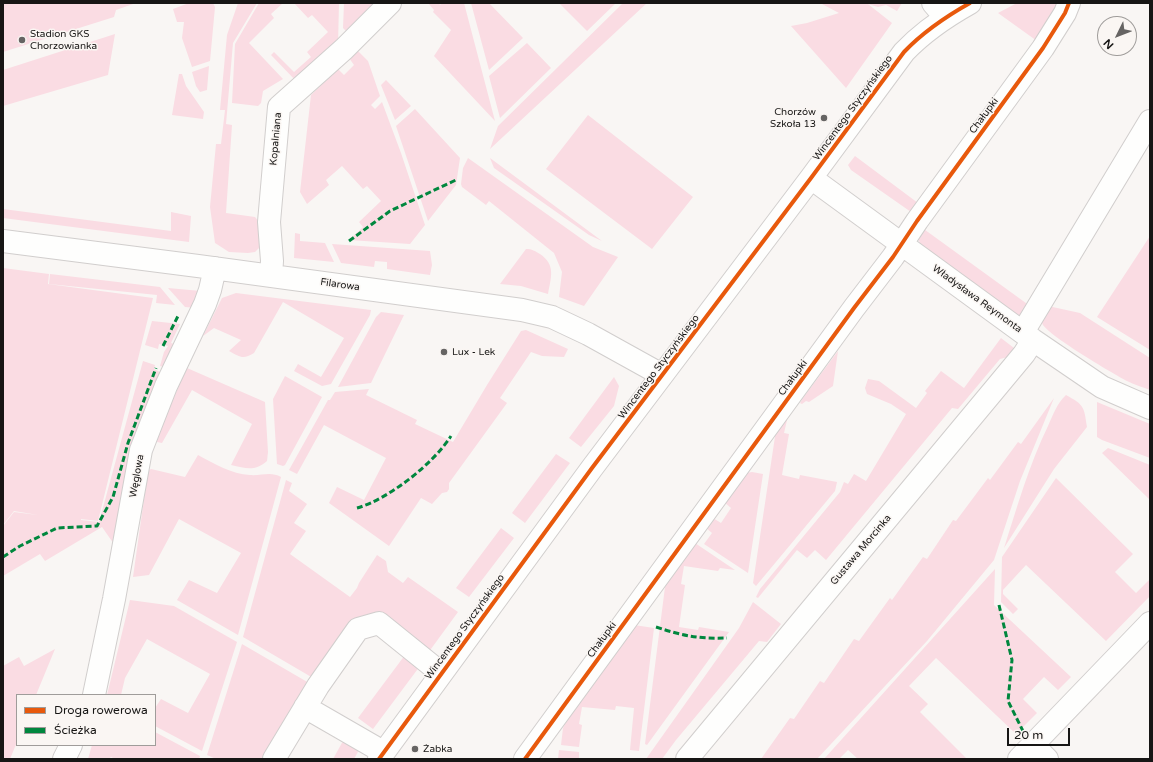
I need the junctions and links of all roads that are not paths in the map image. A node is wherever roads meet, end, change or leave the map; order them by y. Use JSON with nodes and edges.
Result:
{"nodes":[{"id":1,"x":390,"y":3,"type":"edge"},
{"id":2,"x":970,"y":3,"type":"edge"},
{"id":3,"x":1069,"y":3,"type":"edge"},
{"id":4,"x":939,"y":10,"type":"edge"},
{"id":5,"x":1150,"y":121,"type":"edge"},
{"id":6,"x":811,"y":178,"type":"junction"},
{"id":7,"x":3,"y":242,"type":"edge"},
{"id":8,"x":902,"y":244,"type":"junction"},
{"id":9,"x":215,"y":268,"type":"junction"},
{"id":10,"x":271,"y":276,"type":"junction"},
{"id":11,"x":1028,"y":336,"type":"junction"},
{"id":12,"x":662,"y":376,"type":"junction"},
{"id":13,"x":1150,"y":408,"type":"edge"},
{"id":14,"x":1150,"y":622,"type":"edge"},
{"id":15,"x":441,"y":673,"type":"junction"},
{"id":16,"x":94,"y":694,"type":"edge"},
{"id":17,"x":305,"y":707,"type":"junction"},
{"id":18,"x":70,"y":746,"type":"edge"},
{"id":19,"x":1033,"y":754,"type":"edge"},
{"id":20,"x":381,"y":756,"type":"edge"},
{"id":21,"x":64,"y":759,"type":"edge"},
{"id":22,"x":274,"y":759,"type":"edge"},
{"id":23,"x":525,"y":759,"type":"edge"},
{"id":24,"x":687,"y":759,"type":"edge"}],
"edges":[{"from":1,"to":10,"type":"street","name":"Kopalniana"},
{"from":2,"to":4,"type":"street","name":"Wincentego Styczyńskiego"},
{"from":3,"to":8,"type":"street","name":"Chałupki"},
{"from":4,"to":6,"type":"street","name":"Wincentego Styczyńskiego"},
{"from":5,"to":11,"type":"street","name":"Gustawa Morcinka"},
{"from":6,"to":8,"type":"street","name":"Władysława Reymonta"},
{"from":6,"to":12,"type":"street","name":"Wincentego Styczyńskiego"},
{"from":7,"to":9,"type":"street","name":"Filarowa"},
{"from":8,"to":11,"type":"street","name":"Władysława Reymonta"},
{"from":8,"to":23,"type":"street","name":"Chałupki"},
{"from":9,"to":10,"type":"street","name":"Filarowa"},
{"from":9,"to":16,"type":"street","name":"Węglowa"},
{"from":10,"to":12,"type":"street","name":"Filarowa"},
{"from":11,"to":13,"type":"street","name":"Władysława Reymonta"},
{"from":11,"to":24,"type":"street","name":"Gustawa Morcinka"},
{"from":12,"to":15,"type":"street","name":"Wincentego Styczyńskiego"},
{"from":14,"to":19,"type":"street"},
{"from":15,"to":17,"type":"street"},
{"from":15,"to":20,"type":"street","name":"Wincentego Styczyńskiego"},
{"from":17,"to":20,"type":"street"},
{"from":17,"to":22,"type":"street"},
{"from":18,"to":21,"type":"street"}]}
